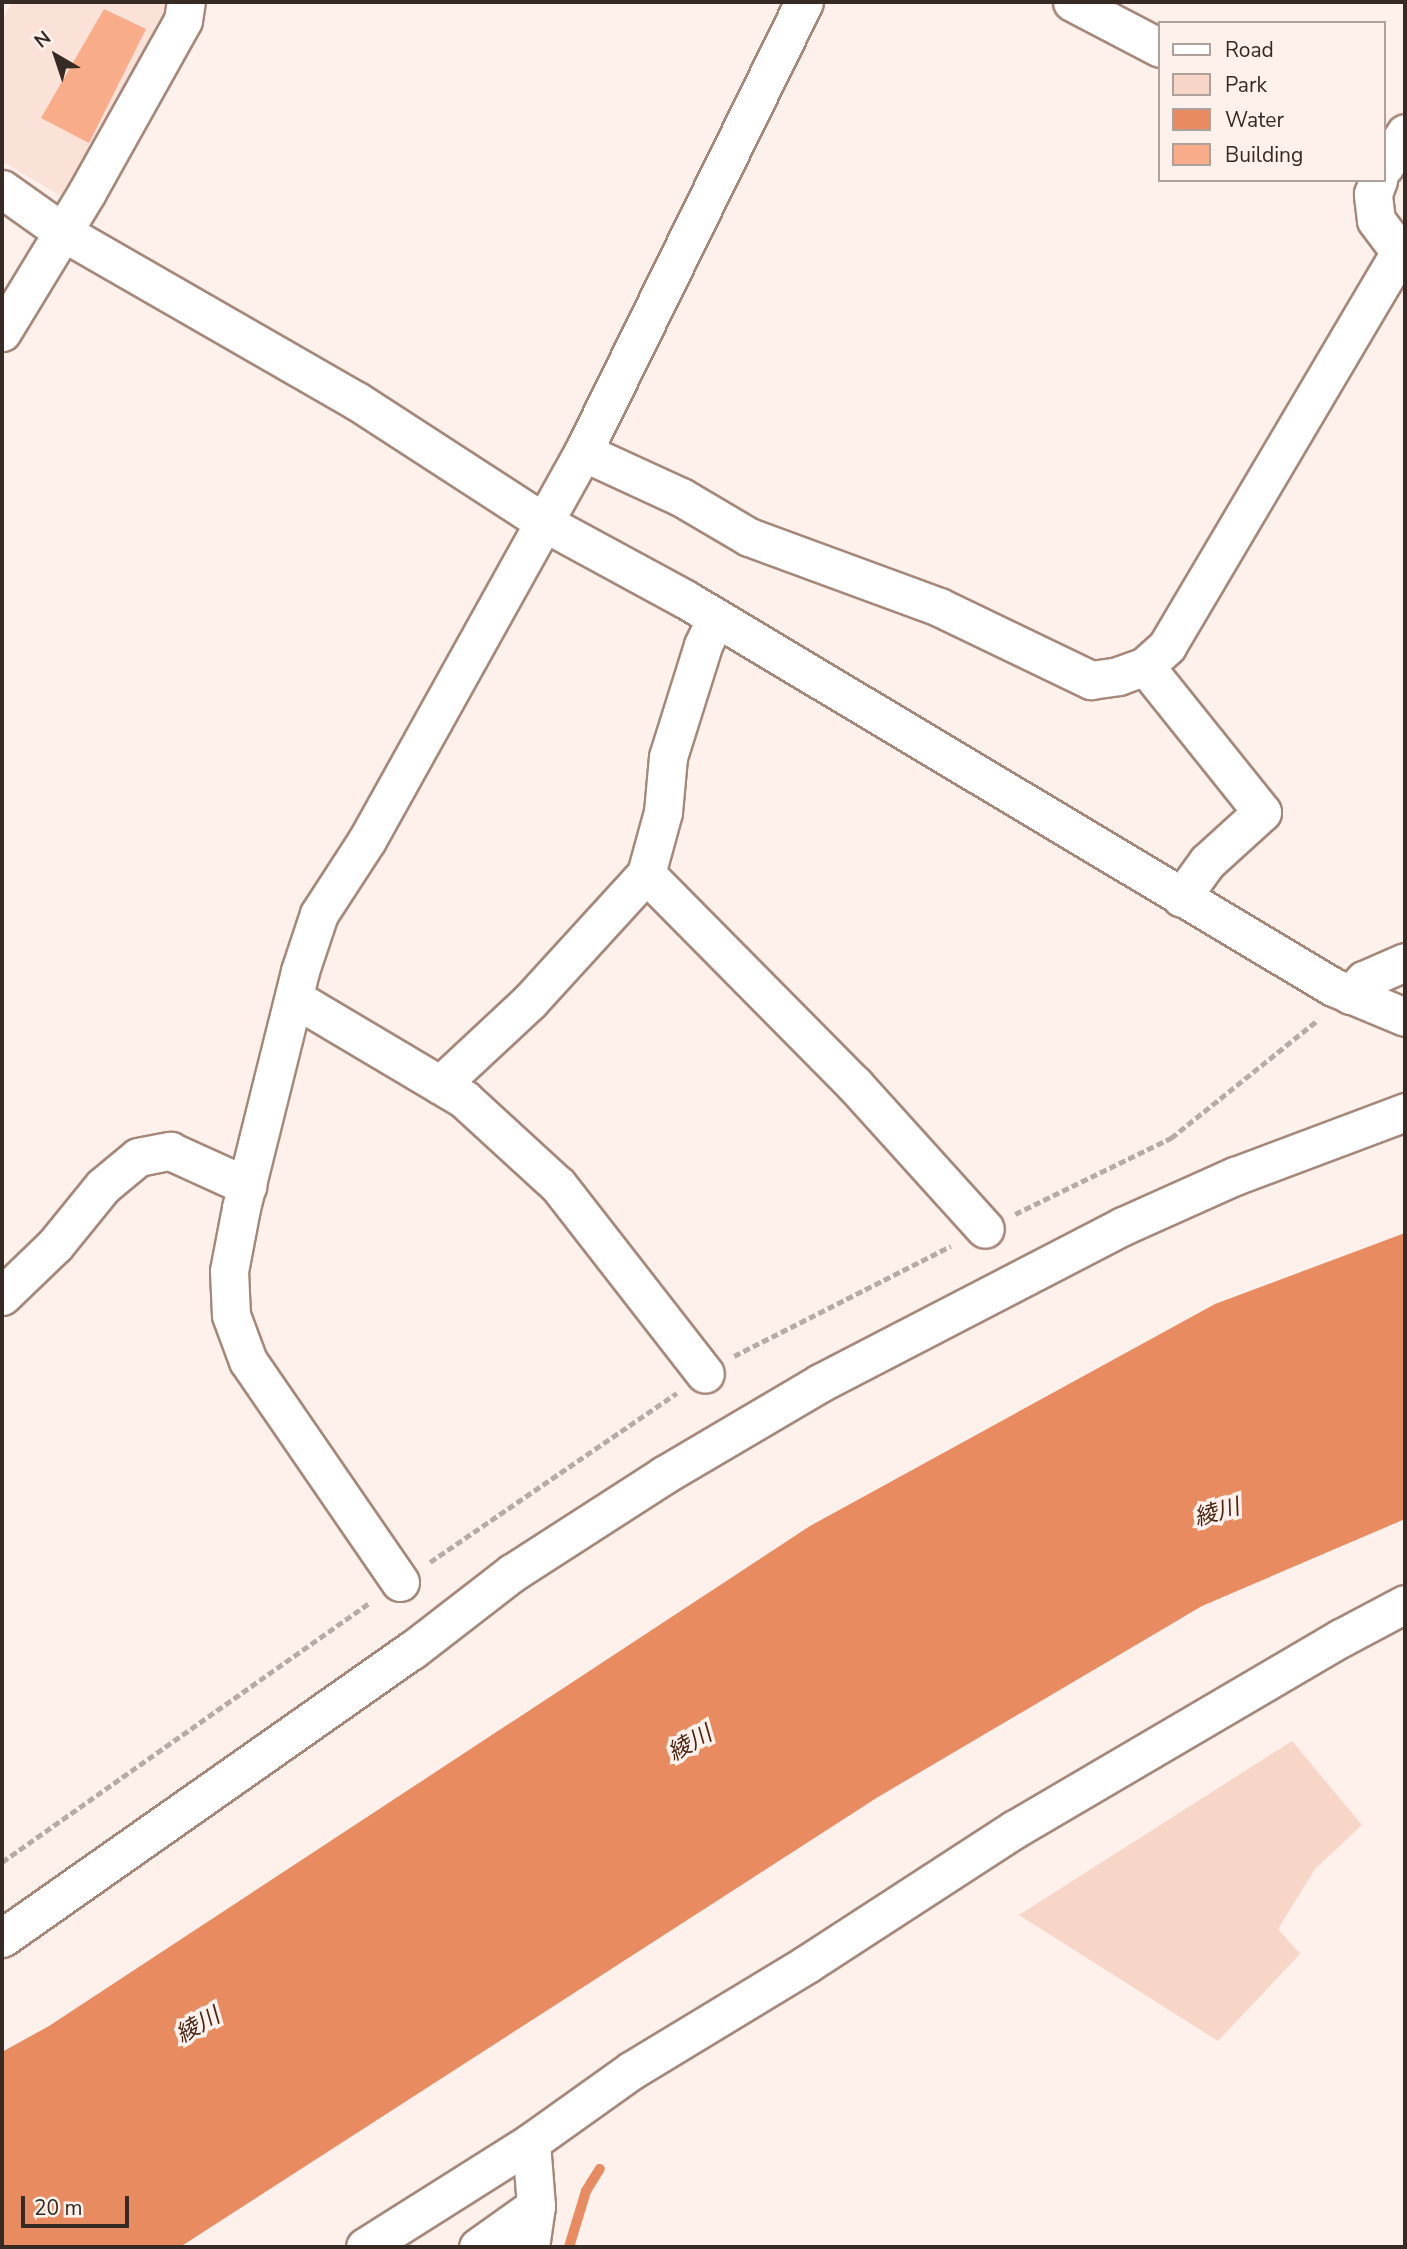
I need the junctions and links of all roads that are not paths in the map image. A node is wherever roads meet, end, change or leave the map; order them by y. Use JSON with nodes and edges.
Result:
{"nodes":[{"id":1,"x":186,"y":2,"type":"edge"},
{"id":2,"x":804,"y":2,"type":"edge"},
{"id":3,"x":1072,"y":2,"type":"edge"},
{"id":4,"x":1158,"y":47,"type":"edge"},
{"id":5,"x":1405,"y":133,"type":"edge"},
{"id":6,"x":1386,"y":164,"type":"edge"},
{"id":7,"x":1376,"y":182,"type":"edge"},
{"id":8,"x":2,"y":189,"type":"edge"},
{"id":9,"x":61,"y":231,"type":"junction"},
{"id":10,"x":2,"y":332,"type":"edge"},
{"id":11,"x":583,"y":452,"type":"junction"},
{"id":12,"x":545,"y":523,"type":"junction"},
{"id":13,"x":716,"y":618,"type":"junction"},
{"id":14,"x":1145,"y":666,"type":"junction"},
{"id":15,"x":646,"y":874,"type":"junction"},
{"id":16,"x":1181,"y":898,"type":"junction"},
{"id":17,"x":1405,"y":962,"type":"edge"},
{"id":18,"x":1350,"y":995,"type":"junction"},
{"id":19,"x":294,"y":998,"type":"junction"},
{"id":20,"x":1405,"y":1017,"type":"edge"},
{"id":21,"x":440,"y":1085,"type":"junction"},
{"id":22,"x":1405,"y":1112,"type":"edge"},
{"id":23,"x":247,"y":1186,"type":"junction"},
{"id":24,"x":985,"y":1229,"type":"road end"},
{"id":25,"x":2,"y":1296,"type":"edge"},
{"id":26,"x":705,"y":1374,"type":"road end"},
{"id":27,"x":400,"y":1582,"type":"road end"},
{"id":28,"x":1405,"y":1604,"type":"edge"},
{"id":29,"x":2,"y":1938,"type":"edge"},
{"id":30,"x":531,"y":2142,"type":"junction"},
{"id":31,"x":536,"y":2206,"type":"junction"},
{"id":32,"x":365,"y":2247,"type":"edge"},
{"id":33,"x":478,"y":2247,"type":"edge"},
{"id":34,"x":530,"y":2247,"type":"edge"}],
"edges":[{"from":1,"to":9,"type":"street"},
{"from":2,"to":11,"type":"street"},
{"from":3,"to":4,"type":"street"},
{"from":5,"to":6,"type":"street"},
{"from":7,"to":14,"type":"street"},
{"from":8,"to":9,"type":"street"},
{"from":9,"to":10,"type":"street"},
{"from":9,"to":12,"type":"street"},
{"from":11,"to":12,"type":"street"},
{"from":11,"to":14,"type":"street"},
{"from":12,"to":13,"type":"street"},
{"from":12,"to":19,"type":"street"},
{"from":13,"to":15,"type":"street"},
{"from":13,"to":16,"type":"street"},
{"from":14,"to":16,"type":"street"},
{"from":15,"to":21,"type":"street"},
{"from":15,"to":24,"type":"street"},
{"from":16,"to":18,"type":"street"},
{"from":17,"to":18,"type":"street"},
{"from":18,"to":20,"type":"street"},
{"from":19,"to":21,"type":"street"},
{"from":19,"to":23,"type":"street"},
{"from":21,"to":26,"type":"street"},
{"from":22,"to":29,"type":"street"},
{"from":23,"to":25,"type":"street"},
{"from":23,"to":27,"type":"street"},
{"from":28,"to":30,"type":"street"},
{"from":30,"to":31,"type":"street"},
{"from":30,"to":32,"type":"street"},
{"from":31,"to":33,"type":"street"},
{"from":31,"to":34,"type":"street"}]}
